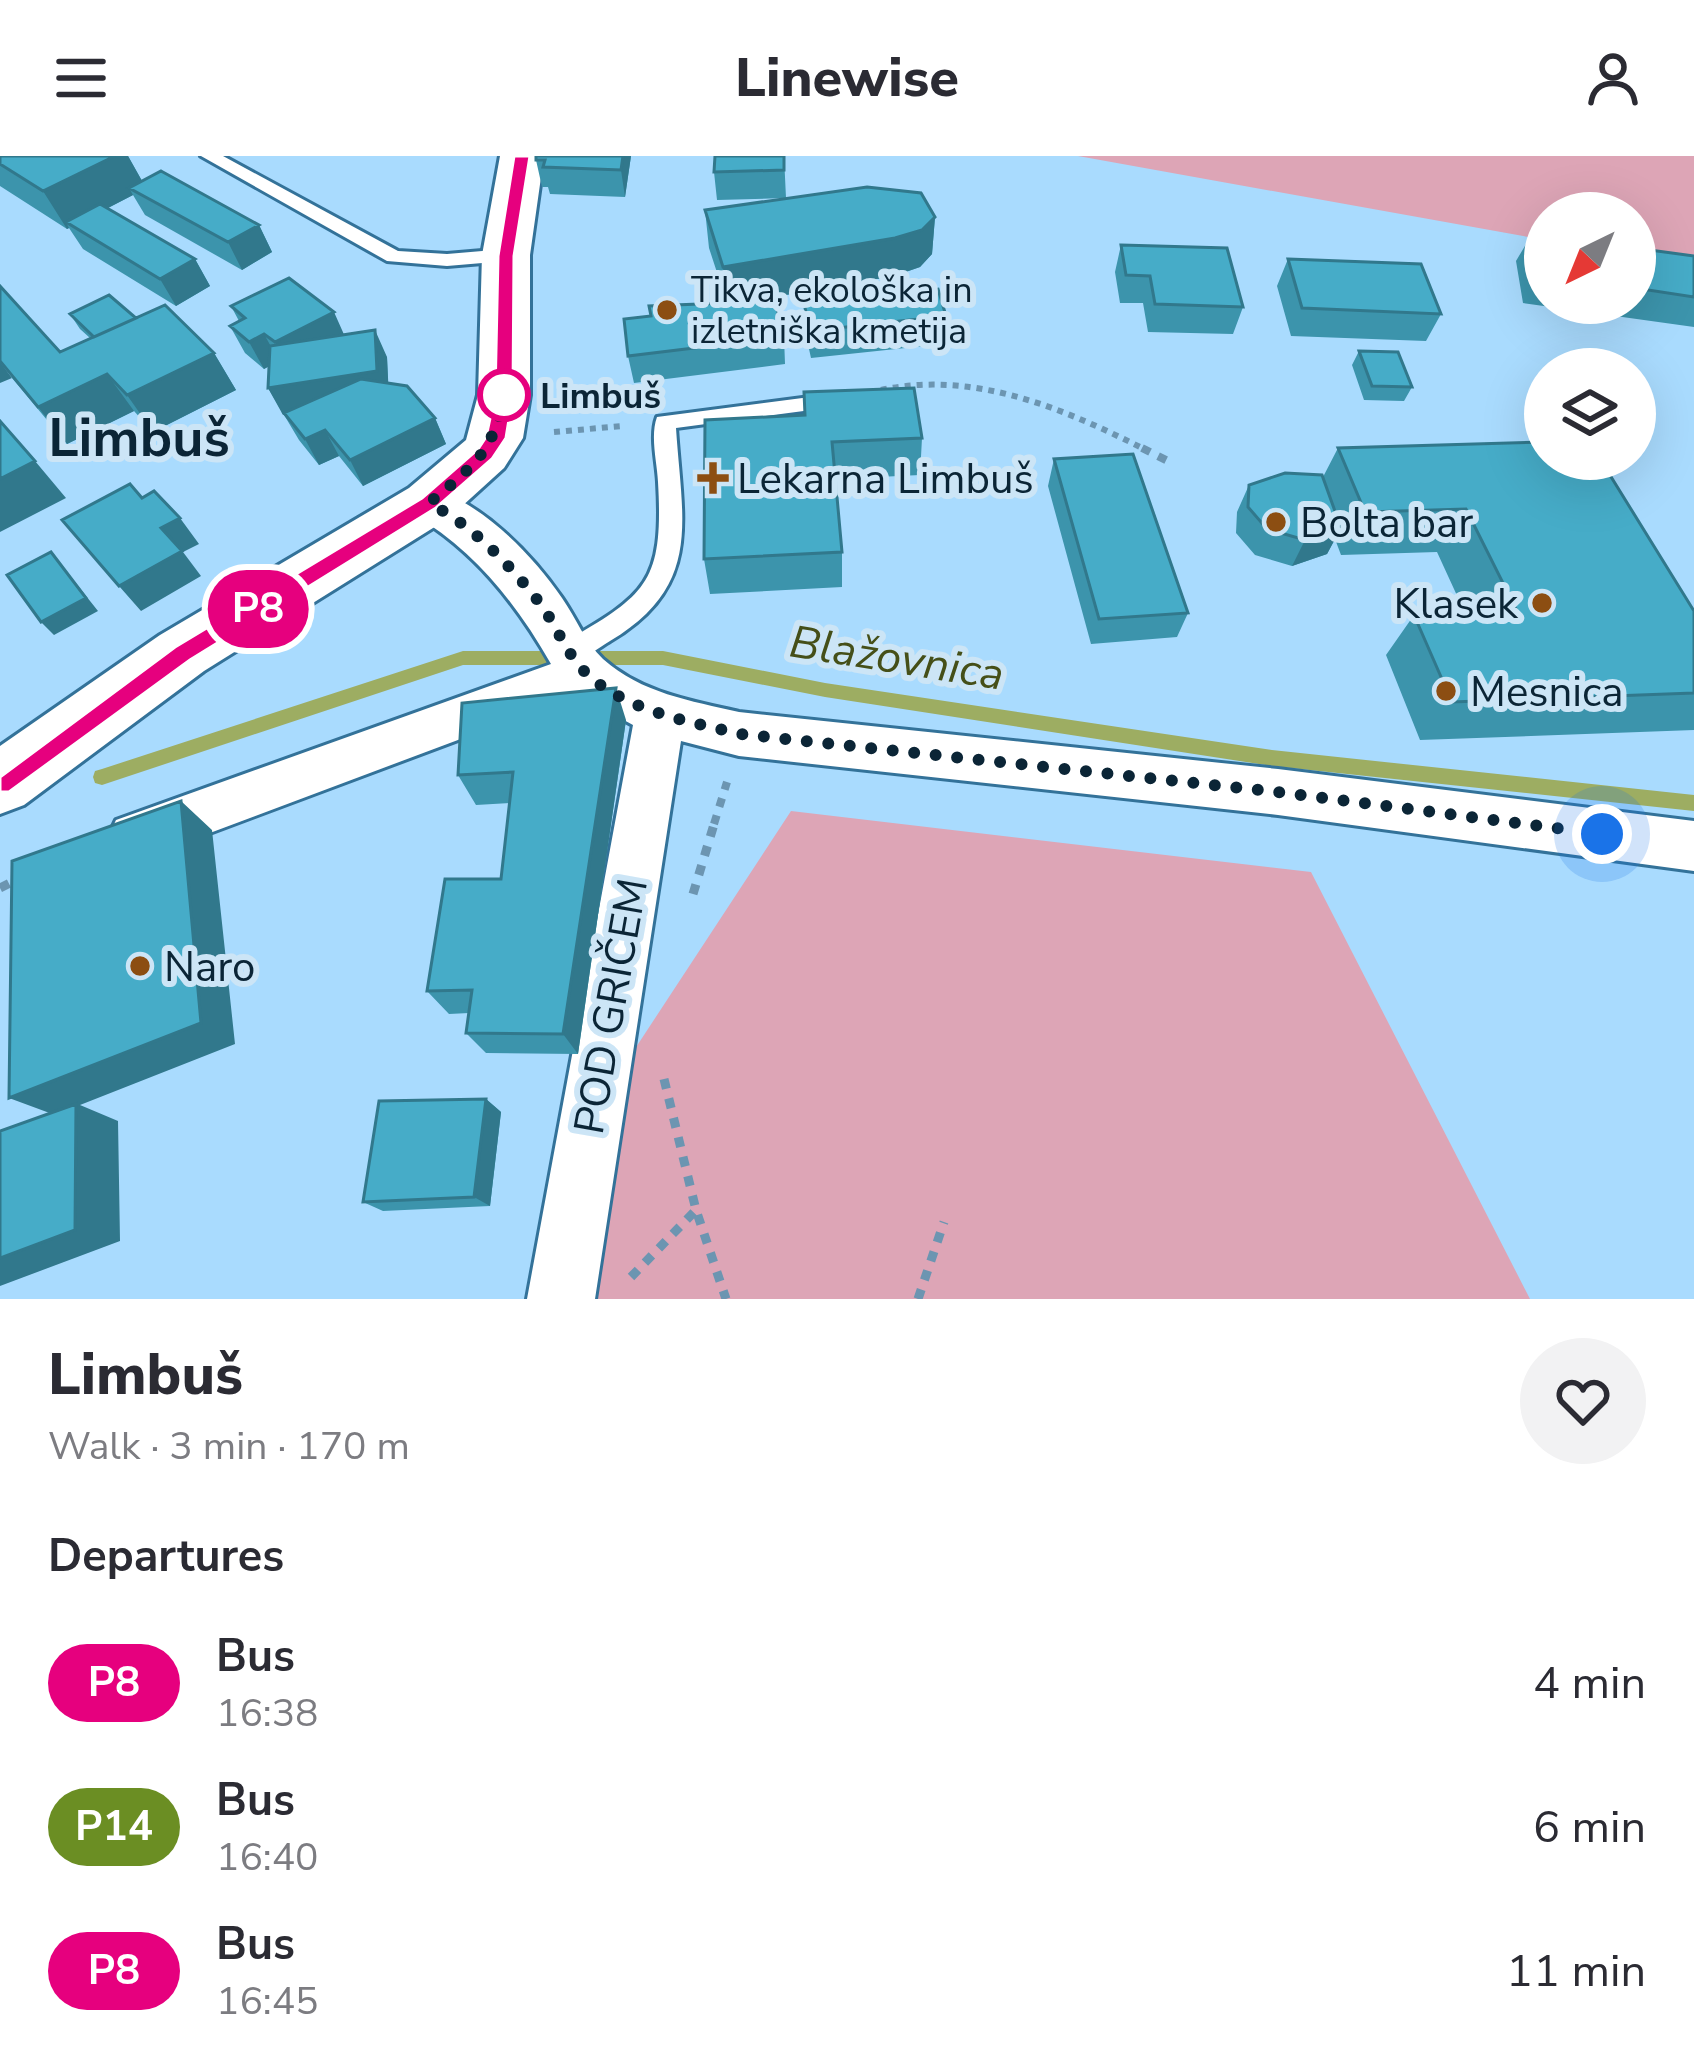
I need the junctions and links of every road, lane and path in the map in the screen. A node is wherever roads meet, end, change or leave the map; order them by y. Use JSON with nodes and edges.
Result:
{"nodes":[{"id":1,"x":210,"y":156,"type":"edge"},
{"id":2,"x":522,"y":156,"type":"edge"},
{"id":3,"x":506,"y":256,"type":"junction"},
{"id":4,"x":863,"y":397,"type":"joint"},
{"id":5,"x":664,"y":422,"type":"junction"},
{"id":6,"x":540,"y":434,"type":"dead end"},
{"id":7,"x":1172,"y":463,"type":"dead end"},
{"id":8,"x":429,"y":503,"type":"junction"},
{"id":9,"x":182,"y":653,"type":"junction"},
{"id":10,"x":607,"y":672,"type":"junction"},
{"id":11,"x":0,"y":733,"type":"edge"},
{"id":12,"x":740,"y":734,"type":"junction"},
{"id":13,"x":0,"y":784,"type":"edge"},
{"id":14,"x":1694,"y":846,"type":"edge"},
{"id":15,"x":86,"y":855,"type":"edge"},
{"id":16,"x":19,"y":859,"type":"edge"},
{"id":17,"x":0,"y":889,"type":"edge"},
{"id":18,"x":686,"y":911,"type":"dead end"},
{"id":19,"x":662,"y":1073,"type":"dead end"},
{"id":20,"x":696,"y":1210,"type":"junction"},
{"id":21,"x":944,"y":1222,"type":"dead end"},
{"id":22,"x":623,"y":1284,"type":"dead end"},
{"id":23,"x":561,"y":1299,"type":"edge"},
{"id":24,"x":726,"y":1299,"type":"edge"},
{"id":25,"x":918,"y":1299,"type":"edge"}],
"edges":[{"from":1,"to":3,"type":"lane"},
{"from":2,"to":3,"type":"street"},
{"from":3,"to":8,"type":"street"},
{"from":4,"to":5,"type":"lane"},
{"from":4,"to":7,"type":"path"},
{"from":5,"to":6,"type":"path"},
{"from":5,"to":10,"type":"lane"},
{"from":8,"to":9,"type":"street"},
{"from":8,"to":10,"type":"street"},
{"from":9,"to":11,"type":"street"},
{"from":9,"to":13,"type":"street"},
{"from":10,"to":12,"type":"street"},
{"from":10,"to":15,"type":"street"},
{"from":10,"to":23,"type":"street","name":"POD GRIČEM"},
{"from":12,"to":14,"type":"street"},
{"from":12,"to":18,"type":"path"},
{"from":16,"to":17,"type":"path"},
{"from":19,"to":20,"type":"path"},
{"from":20,"to":22,"type":"path"},
{"from":20,"to":24,"type":"path"},
{"from":21,"to":25,"type":"path"}]}
